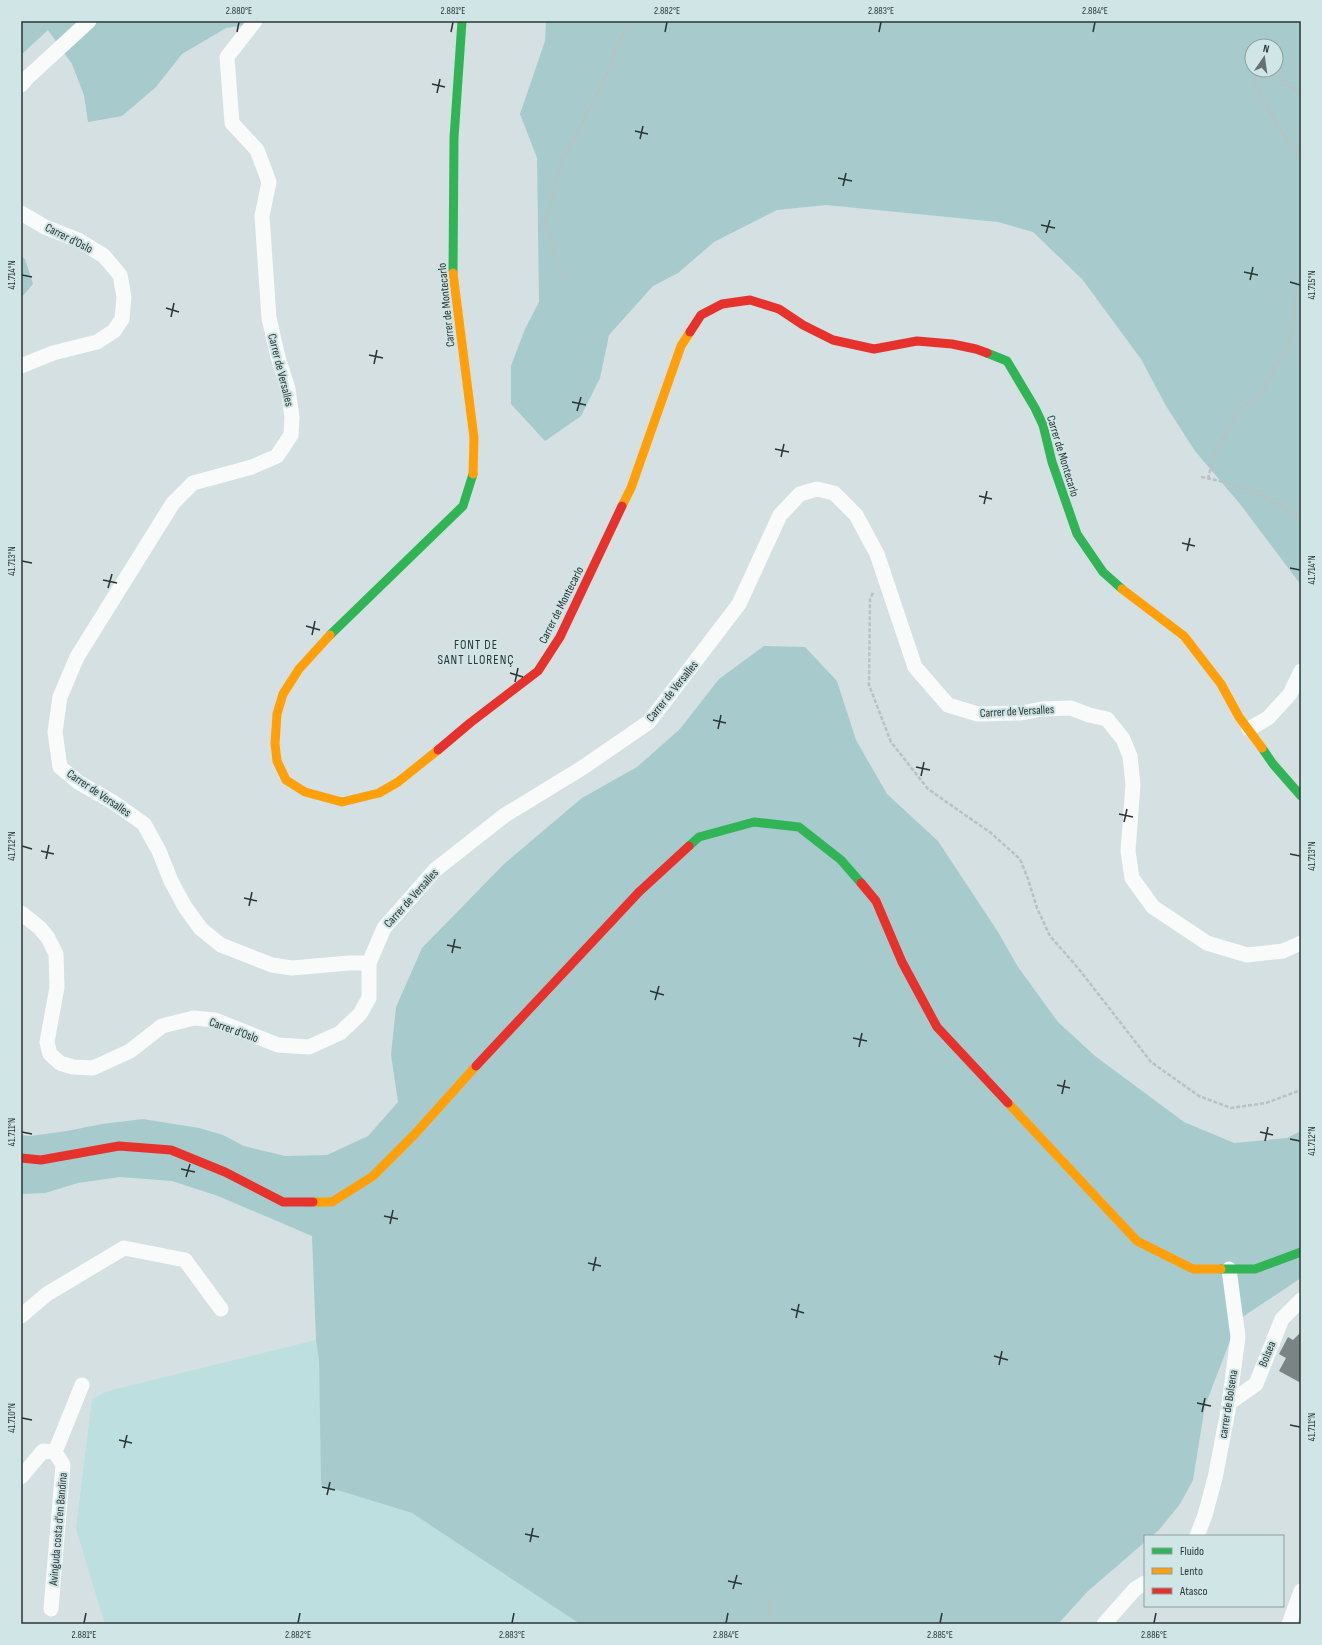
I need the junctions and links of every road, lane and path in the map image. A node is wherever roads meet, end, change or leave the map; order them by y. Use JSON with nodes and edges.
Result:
{"nodes":[{"id":1,"x":89,"y":21,"type":"edge"},
{"id":2,"x":255,"y":21,"type":"edge"},
{"id":3,"x":462,"y":21,"type":"edge"},
{"id":4,"x":631,"y":21,"type":"edge"},
{"id":5,"x":21,"y":85,"type":"edge"},
{"id":6,"x":1301,"y":94,"type":"edge"},
{"id":7,"x":1301,"y":158,"type":"edge"},
{"id":8,"x":21,"y":213,"type":"edge"},
{"id":9,"x":562,"y":275,"type":"dead end"},
{"id":10,"x":1301,"y":283,"type":"edge"},
{"id":11,"x":21,"y":366,"type":"edge"},
{"id":12,"x":1201,"y":477,"type":"dead end"},
{"id":13,"x":1208,"y":478,"type":"junction"},
{"id":14,"x":1301,"y":518,"type":"edge"},
{"id":15,"x":884,"y":573,"type":"junction"},
{"id":16,"x":1301,"y":671,"type":"edge"},
{"id":17,"x":1249,"y":729,"type":"junction"},
{"id":18,"x":1301,"y":796,"type":"edge"},
{"id":19,"x":21,"y":913,"type":"edge"},
{"id":20,"x":1301,"y":942,"type":"edge"},
{"id":21,"x":369,"y":963,"type":"junction"},
{"id":22,"x":1301,"y":1090,"type":"edge"},
{"id":23,"x":21,"y":1158,"type":"edge"},
{"id":24,"x":1301,"y":1252,"type":"edge"},
{"id":25,"x":1229,"y":1269,"type":"junction"},
{"id":26,"x":1301,"y":1300,"type":"edge"},
{"id":27,"x":221,"y":1309,"type":"dead end"},
{"id":28,"x":21,"y":1316,"type":"edge"},
{"id":29,"x":82,"y":1385,"type":"dead end"},
{"id":30,"x":1229,"y":1403,"type":"junction"},
{"id":31,"x":55,"y":1452,"type":"junction"},
{"id":32,"x":21,"y":1477,"type":"edge"},
{"id":33,"x":1197,"y":1535,"type":"edge"},
{"id":34,"x":1144,"y":1584,"type":"edge"},
{"id":35,"x":1301,"y":1591,"type":"edge"},
{"id":36,"x":770,"y":1594,"type":"dead end"},
{"id":37,"x":51,"y":1609,"type":"dead end"},
{"id":38,"x":770,"y":1624,"type":"edge"},
{"id":39,"x":1104,"y":1624,"type":"edge"},
{"id":40,"x":1289,"y":1624,"type":"edge"}],
"edges":[{"from":1,"to":5,"type":"street"},
{"from":2,"to":21,"type":"street","name":"Carrer de Versalles"},
{"from":3,"to":17,"type":"street","name":"Carrer de Montecarlo"},
{"from":4,"to":9,"type":"path"},
{"from":6,"to":7,"type":"path"},
{"from":8,"to":11,"type":"street","name":"Carrer d'Oslo"},
{"from":10,"to":13,"type":"path"},
{"from":12,"to":13,"type":"path"},
{"from":13,"to":14,"type":"path"},
{"from":15,"to":20,"type":"street","name":"Carrer de Versalles"},
{"from":15,"to":21,"type":"street","name":"Carrer de Versalles"},
{"from":15,"to":22,"type":"path"},
{"from":16,"to":17,"type":"street"},
{"from":17,"to":18,"type":"street","name":"Carrer de Montecarlo"},
{"from":19,"to":21,"type":"street","name":"Carrer d'Oslo"},
{"from":23,"to":25,"type":"street"},
{"from":24,"to":25,"type":"street"},
{"from":25,"to":30,"type":"street","name":"carrer de Bolsena"},
{"from":26,"to":30,"type":"street","name":"Bolsea"},
{"from":27,"to":28,"type":"street"},
{"from":29,"to":31,"type":"street"},
{"from":30,"to":33,"type":"street","name":"carrer de Bolsena"},
{"from":31,"to":32,"type":"street"},
{"from":31,"to":37,"type":"street","name":"Avinguda costa d'en Bandina"},
{"from":34,"to":39,"type":"street"},
{"from":35,"to":40,"type":"street"},
{"from":36,"to":38,"type":"path"}]}
